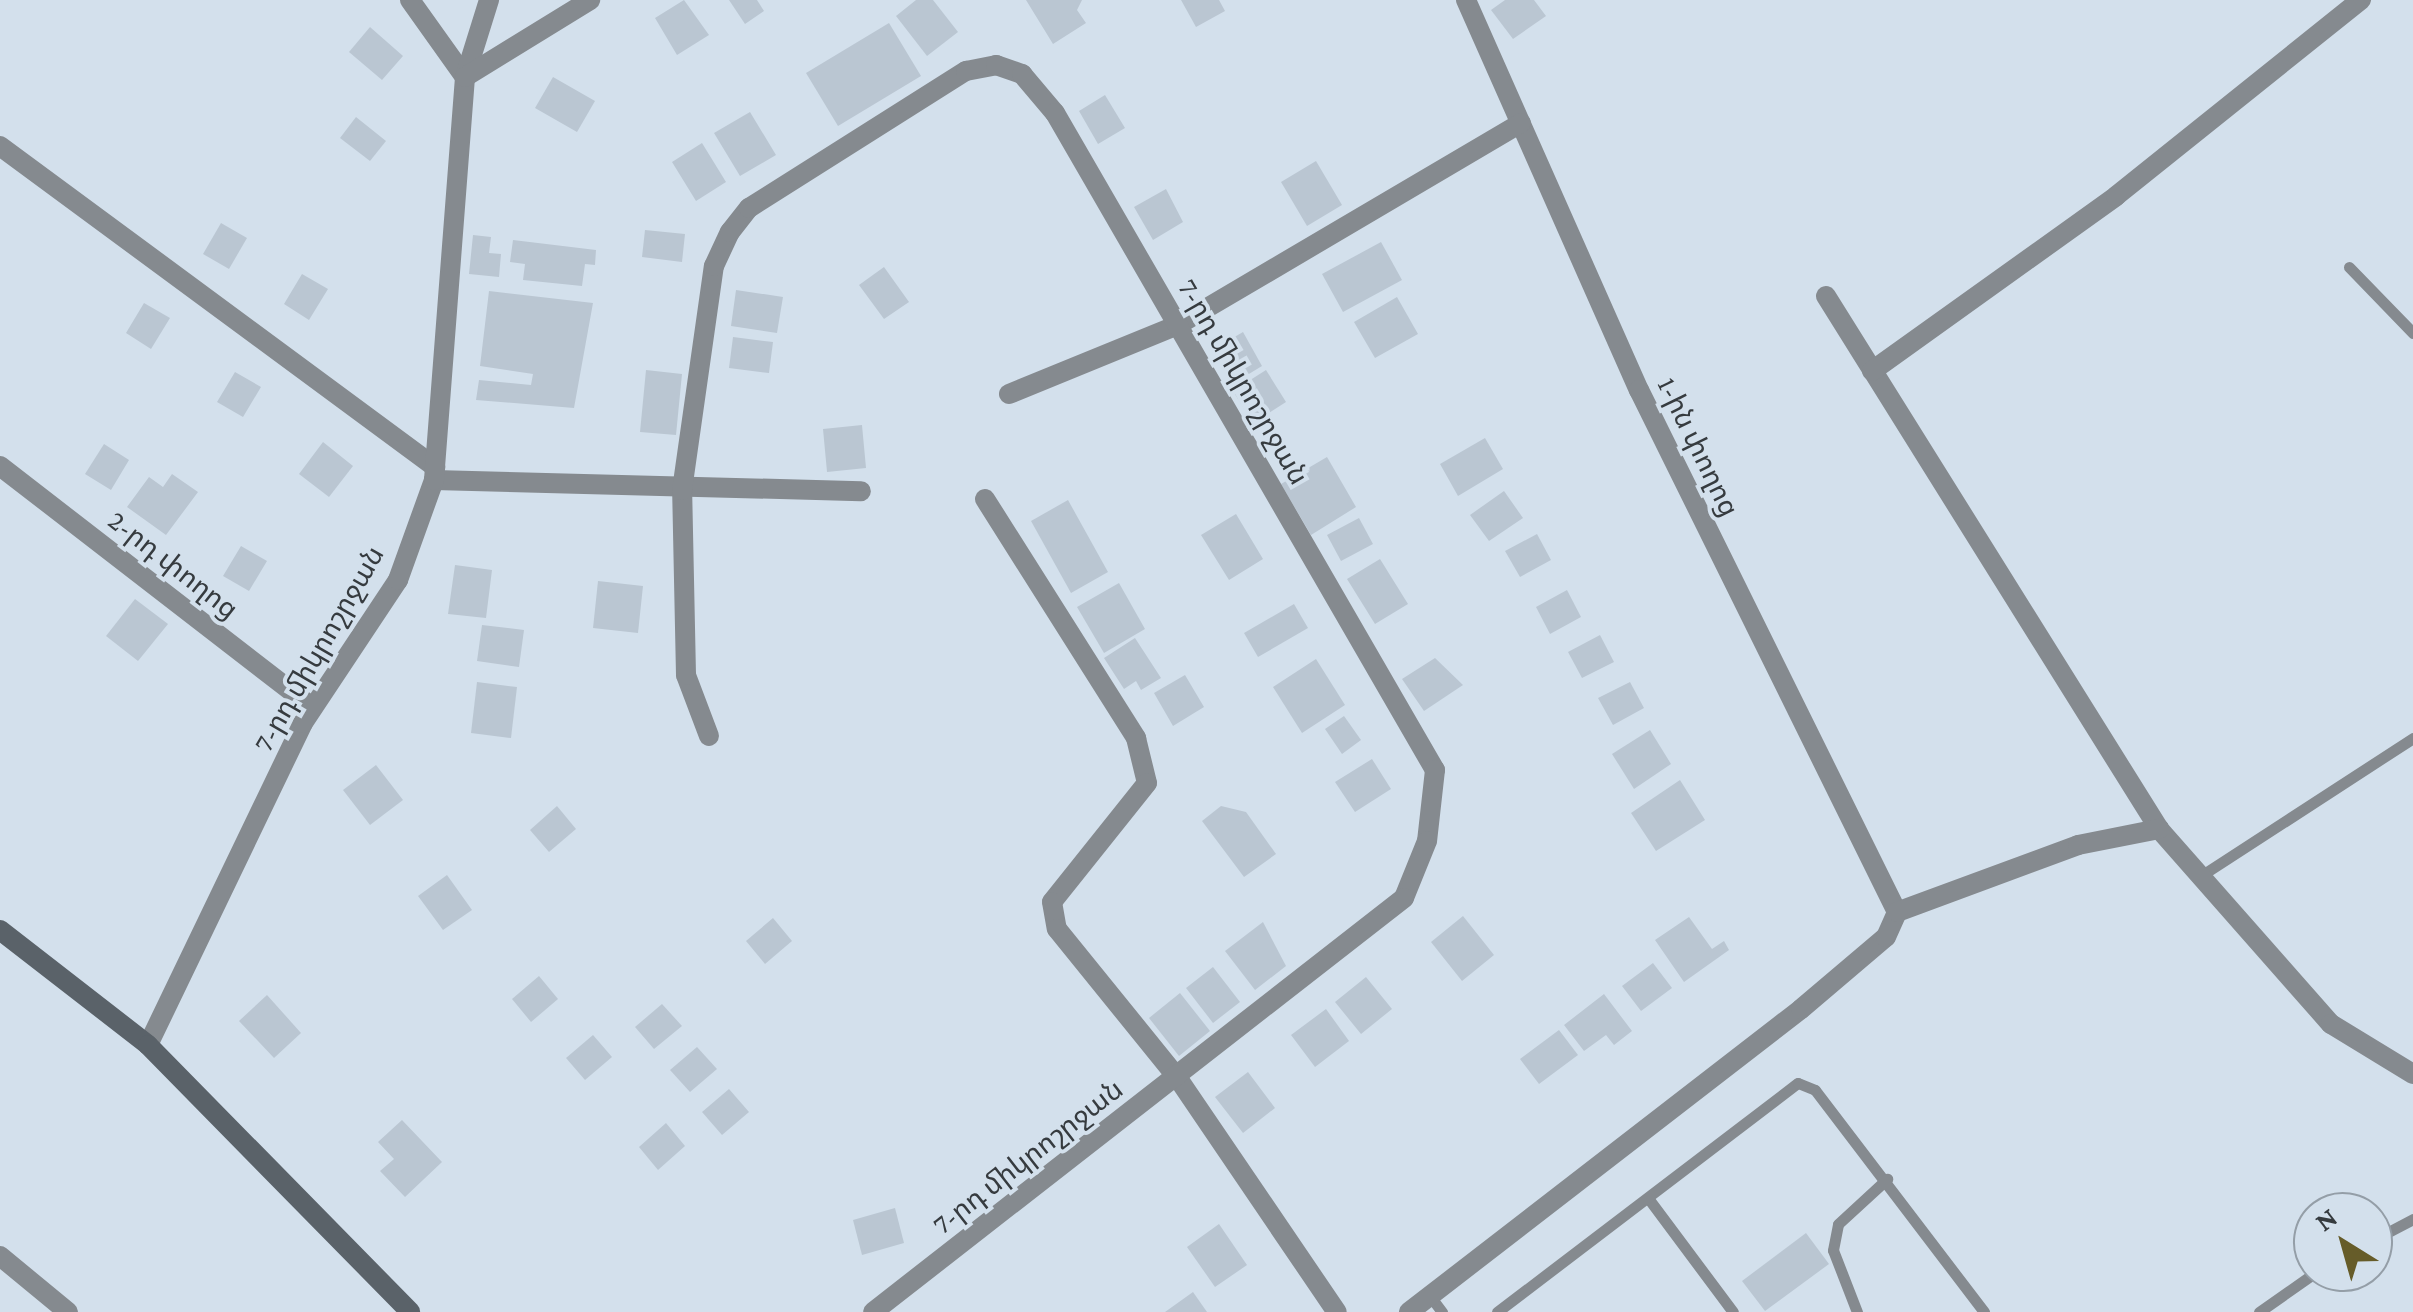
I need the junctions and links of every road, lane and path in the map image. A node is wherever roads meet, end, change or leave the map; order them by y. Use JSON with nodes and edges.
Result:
{"nodes":[{"id":1,"x":410,"y":0,"type":"edge"},
{"id":2,"x":489,"y":0,"type":"edge"},
{"id":3,"x":590,"y":0,"type":"edge"},
{"id":4,"x":1466,"y":0,"type":"edge"},
{"id":5,"x":2361,"y":0,"type":"edge"},
{"id":6,"x":465,"y":77,"type":"junction"},
{"id":7,"x":1520,"y":123,"type":"junction"},
{"id":8,"x":0,"y":146,"type":"edge"},
{"id":9,"x":2349,"y":267,"type":"dead end"},
{"id":10,"x":1826,"y":296,"type":"dead end"},
{"id":11,"x":1178,"y":325,"type":"junction"},
{"id":12,"x":2413,"y":334,"type":"edge"},
{"id":13,"x":1872,"y":371,"type":"junction"},
{"id":14,"x":1010,"y":394,"type":"dead end"},
{"id":15,"x":0,"y":466,"type":"edge"},
{"id":16,"x":435,"y":474,"type":"junction"},
{"id":17,"x":682,"y":490,"type":"junction"},
{"id":18,"x":861,"y":491,"type":"dead end"},
{"id":19,"x":985,"y":499,"type":"dead end"},
{"id":20,"x":312,"y":707,"type":"junction"},
{"id":21,"x":709,"y":736,"type":"dead end"},
{"id":22,"x":2413,"y":738,"type":"edge"},
{"id":23,"x":2159,"y":829,"type":"junction"},
{"id":24,"x":2199,"y":877,"type":"junction"},
{"id":25,"x":1897,"y":912,"type":"junction"},
{"id":26,"x":0,"y":930,"type":"edge"},
{"id":27,"x":148,"y":1045,"type":"junction"},
{"id":28,"x":2413,"y":1074,"type":"edge"},
{"id":29,"x":1177,"y":1078,"type":"junction"},
{"id":30,"x":1887,"y":1179,"type":"junction"},
{"id":31,"x":1648,"y":1198,"type":"junction"},
{"id":32,"x":0,"y":1256,"type":"edge"},
{"id":33,"x":2293,"y":1288,"type":"edge"},
{"id":34,"x":1436,"y":1304,"type":"edge"},
{"id":35,"x":68,"y":1312,"type":"edge"},
{"id":36,"x":410,"y":1312,"type":"edge"},
{"id":37,"x":873,"y":1312,"type":"edge"},
{"id":38,"x":1337,"y":1312,"type":"edge"},
{"id":39,"x":1409,"y":1312,"type":"edge"},
{"id":40,"x":1497,"y":1312,"type":"edge"},
{"id":41,"x":1734,"y":1312,"type":"edge"},
{"id":42,"x":1857,"y":1312,"type":"edge"},
{"id":43,"x":1984,"y":1312,"type":"edge"},
{"id":44,"x":2259,"y":1312,"type":"edge"}],
"edges":[{"from":1,"to":6,"type":"street"},
{"from":2,"to":6,"type":"street","name":"7-րդ միկրոշրջան"},
{"from":3,"to":6,"type":"street"},
{"from":4,"to":7,"type":"street","name":"1-ին փողոց"},
{"from":5,"to":13,"type":"street"},
{"from":6,"to":16,"type":"street","name":"7-րդ միկրոշրջան"},
{"from":7,"to":11,"type":"street"},
{"from":7,"to":25,"type":"street","name":"1-ին փողոց"},
{"from":8,"to":16,"type":"street"},
{"from":9,"to":12,"type":"lane"},
{"from":10,"to":13,"type":"street"},
{"from":11,"to":14,"type":"street"},
{"from":11,"to":17,"type":"street","name":"7-րդ միկրոշրջան"},
{"from":11,"to":29,"type":"street","name":"7-րդ միկրոշրջան"},
{"from":13,"to":23,"type":"street"},
{"from":15,"to":20,"type":"street","name":"2-րդ փողոց"},
{"from":16,"to":17,"type":"street"},
{"from":16,"to":20,"type":"street","name":"7-րդ միկրոշրջան"},
{"from":17,"to":18,"type":"street"},
{"from":17,"to":21,"type":"street","name":"7-րդ միկրոշրջան"},
{"from":19,"to":29,"type":"street"},
{"from":20,"to":27,"type":"street","name":"7-րդ միկրոշրջան"},
{"from":22,"to":24,"type":"lane"},
{"from":23,"to":24,"type":"street"},
{"from":23,"to":25,"type":"street"},
{"from":24,"to":28,"type":"street"},
{"from":25,"to":34,"type":"street"},
{"from":26,"to":27,"type":"main road"},
{"from":27,"to":36,"type":"main road"},
{"from":29,"to":37,"type":"street","name":"7-րդ միկրոշրջան"},
{"from":29,"to":38,"type":"street"},
{"from":30,"to":31,"type":"lane"},
{"from":30,"to":42,"type":"lane"},
{"from":30,"to":43,"type":"lane"},
{"from":31,"to":40,"type":"lane"},
{"from":31,"to":41,"type":"lane"},
{"from":32,"to":35,"type":"street"},
{"from":33,"to":44,"type":"lane"},
{"from":34,"to":39,"type":"street"}]}
